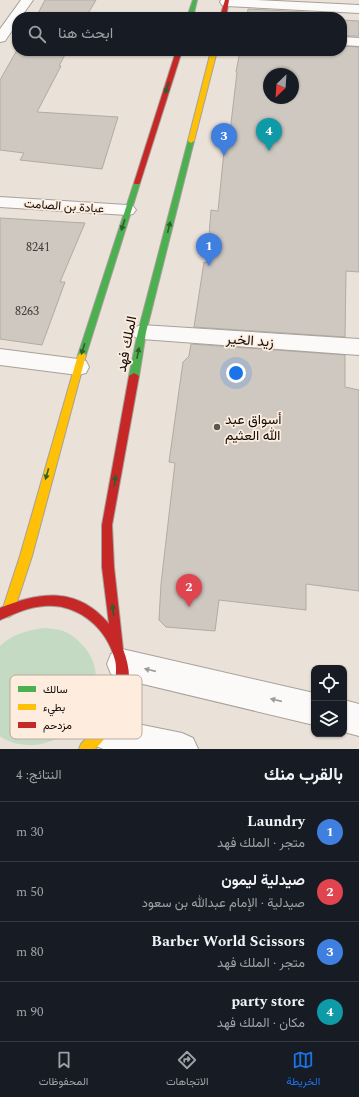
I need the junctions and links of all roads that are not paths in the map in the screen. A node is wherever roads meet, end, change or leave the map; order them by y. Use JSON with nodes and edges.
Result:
{"nodes":[{"id":1,"x":27,"y":0,"type":"edge"},
{"id":2,"x":195,"y":0,"type":"edge"},
{"id":3,"x":227,"y":1,"type":"edge"},
{"id":4,"x":359,"y":9,"type":"edge"},
{"id":5,"x":18,"y":12,"type":"edge"},
{"id":6,"x":191,"y":12,"type":"edge"},
{"id":7,"x":224,"y":12,"type":"edge"},
{"id":8,"x":12,"y":21,"type":"edge"},
{"id":9,"x":0,"y":38,"type":"edge"},
{"id":10,"x":347,"y":41,"type":"edge"},
{"id":11,"x":359,"y":42,"type":"edge"},
{"id":12,"x":177,"y":56,"type":"edge"},
{"id":13,"x":213,"y":56,"type":"edge"},
{"id":14,"x":0,"y":202,"type":"edge"},
{"id":15,"x":127,"y":210,"type":"junction"},
{"id":16,"x":142,"y":332,"type":"junction"},
{"id":17,"x":359,"y":347,"type":"edge"},
{"id":18,"x":0,"y":357,"type":"edge"},
{"id":19,"x":78,"y":367,"type":"junction"},
{"id":20,"x":4,"y":612,"type":"edge"},
{"id":21,"x":120,"y":656,"type":"junction"},
{"id":22,"x":122,"y":675,"type":"edge"},
{"id":23,"x":311,"y":708,"type":"edge"},
{"id":24,"x":347,"y":717,"type":"edge"},
{"id":25,"x":359,"y":720,"type":"edge"},
{"id":26,"x":90,"y":745,"type":"edge"},
{"id":27,"x":182,"y":749,"type":"edge"}],
"edges":[{"from":1,"to":5,"type":"street"},
{"from":2,"to":6,"type":"street"},
{"from":3,"to":4,"type":"street"},
{"from":3,"to":7,"type":"street"},
{"from":8,"to":9,"type":"street"},
{"from":10,"to":11,"type":"street"},
{"from":12,"to":15,"type":"street","one_way":true},
{"from":16,"to":13,"type":"street","name":"الملك فهد","one_way":true},
{"from":14,"to":15,"type":"street","name":"عبادة بن الصامت"},
{"from":15,"to":19,"type":"street","one_way":true},
{"from":16,"to":17,"type":"street","name":"زيد الخير"},
{"from":21,"to":16,"type":"street","name":"الملك فهد","one_way":true},
{"from":18,"to":19,"type":"street"},
{"from":19,"to":20,"type":"street","one_way":true},
{"from":20,"to":21,"type":"street"},
{"from":21,"to":22,"type":"street","name":"الملك فهد"},
{"from":23,"to":21,"type":"street","one_way":true},
{"from":24,"to":25,"type":"street"},
{"from":26,"to":27,"type":"street"}]}
